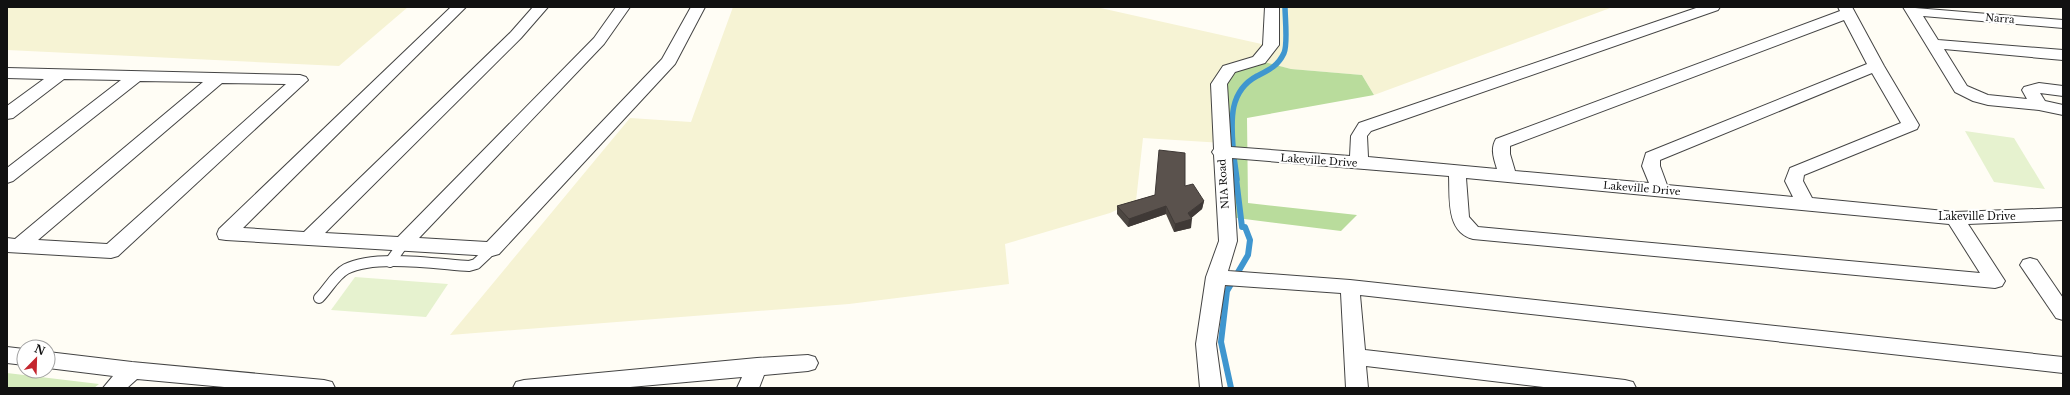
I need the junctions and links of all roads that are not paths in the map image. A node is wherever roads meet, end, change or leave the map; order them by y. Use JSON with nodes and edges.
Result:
{"nodes":[{"id":1,"x":459,"y":7,"type":"edge"},
{"id":2,"x":541,"y":7,"type":"edge"},
{"id":3,"x":623,"y":7,"type":"edge"},
{"id":4,"x":698,"y":7,"type":"edge"},
{"id":5,"x":1272,"y":7,"type":"edge"},
{"id":6,"x":1713,"y":7,"type":"edge"},
{"id":7,"x":1912,"y":9,"type":"edge"},
{"id":8,"x":1846,"y":10,"type":"edge"},
{"id":9,"x":2063,"y":24,"type":"edge"},
{"id":10,"x":1935,"y":44,"type":"junction"},
{"id":11,"x":2063,"y":55,"type":"edge"},
{"id":12,"x":1876,"y":66,"type":"junction"},
{"id":13,"x":7,"y":73,"type":"edge"},
{"id":14,"x":61,"y":74,"type":"junction"},
{"id":15,"x":138,"y":75,"type":"junction"},
{"id":16,"x":219,"y":77,"type":"junction"},
{"id":17,"x":2063,"y":91,"type":"edge"},
{"id":18,"x":2039,"y":105,"type":"junction"},
{"id":19,"x":2063,"y":110,"type":"edge"},
{"id":20,"x":7,"y":114,"type":"edge"},
{"id":21,"x":1221,"y":152,"type":"junction"},
{"id":22,"x":1359,"y":162,"type":"junction"},
{"id":23,"x":1457,"y":172,"type":"junction"},
{"id":24,"x":1508,"y":176,"type":"junction"},
{"id":25,"x":7,"y":177,"type":"edge"},
{"id":26,"x":1660,"y":190,"type":"junction"},
{"id":27,"x":1805,"y":203,"type":"junction"},
{"id":28,"x":2063,"y":214,"type":"edge"},
{"id":29,"x":1955,"y":218,"type":"junction"},
{"id":30,"x":309,"y":238,"type":"junction"},
{"id":31,"x":403,"y":244,"type":"junction"},
{"id":32,"x":13,"y":245,"type":"edge"},
{"id":33,"x":492,"y":249,"type":"junction"},
{"id":34,"x":390,"y":262,"type":"junction"},
{"id":35,"x":2030,"y":265,"type":"dead end"},
{"id":36,"x":1227,"y":278,"type":"junction"},
{"id":37,"x":1350,"y":287,"type":"junction"},
{"id":38,"x":2055,"y":290,"type":"edge"},
{"id":39,"x":319,"y":298,"type":"dead end"},
{"id":40,"x":2063,"y":313,"type":"edge"},
{"id":41,"x":1355,"y":357,"type":"junction"},
{"id":42,"x":56,"y":361,"type":"edge"},
{"id":43,"x":808,"y":363,"type":"dead end"},
{"id":44,"x":2063,"y":365,"type":"edge"},
{"id":45,"x":757,"y":366,"type":"junction"},
{"id":46,"x":132,"y":370,"type":"junction"},
{"id":47,"x":633,"y":384,"type":"edge"},
{"id":48,"x":292,"y":387,"type":"edge"},
{"id":49,"x":114,"y":388,"type":"edge"},
{"id":50,"x":324,"y":388,"type":"edge"},
{"id":51,"x":524,"y":388,"type":"edge"},
{"id":52,"x":528,"y":388,"type":"edge"},
{"id":53,"x":748,"y":388,"type":"edge"},
{"id":54,"x":1211,"y":388,"type":"edge"},
{"id":55,"x":1357,"y":388,"type":"edge"},
{"id":56,"x":1626,"y":388,"type":"edge"}],
"edges":[{"from":1,"to":30,"type":"street"},
{"from":2,"to":30,"type":"street"},
{"from":3,"to":31,"type":"street"},
{"from":4,"to":33,"type":"street"},
{"from":5,"to":21,"type":"street","name":"NIA Road"},
{"from":6,"to":22,"type":"street"},
{"from":7,"to":9,"type":"street","name":"Narra"},
{"from":7,"to":10,"type":"street"},
{"from":8,"to":12,"type":"street"},
{"from":8,"to":24,"type":"street"},
{"from":10,"to":11,"type":"street"},
{"from":10,"to":18,"type":"street"},
{"from":12,"to":26,"type":"street"},
{"from":12,"to":27,"type":"street"},
{"from":13,"to":14,"type":"street"},
{"from":14,"to":15,"type":"street"},
{"from":14,"to":20,"type":"street"},
{"from":15,"to":16,"type":"street"},
{"from":15,"to":25,"type":"street"},
{"from":16,"to":32,"type":"street"},
{"from":16,"to":32,"type":"street"},
{"from":17,"to":18,"type":"street"},
{"from":18,"to":19,"type":"street"},
{"from":21,"to":22,"type":"street","name":"Lakeville Drive"},
{"from":21,"to":36,"type":"street","name":"NIA Road"},
{"from":22,"to":23,"type":"street","name":"Lakeville Drive"},
{"from":23,"to":24,"type":"street","name":"Lakeville Drive"},
{"from":23,"to":29,"type":"street"},
{"from":24,"to":26,"type":"street","name":"Lakeville Drive"},
{"from":26,"to":27,"type":"street","name":"Lakeville Drive"},
{"from":27,"to":29,"type":"street","name":"Lakeville Drive"},
{"from":28,"to":29,"type":"street","name":"Lakeville Drive"},
{"from":30,"to":31,"type":"street"},
{"from":31,"to":33,"type":"street"},
{"from":31,"to":34,"type":"lane"},
{"from":33,"to":34,"type":"lane"},
{"from":34,"to":39,"type":"lane"},
{"from":35,"to":38,"type":"street"},
{"from":36,"to":37,"type":"street"},
{"from":36,"to":54,"type":"street","name":"NIA Road"},
{"from":37,"to":41,"type":"street"},
{"from":37,"to":44,"type":"street"},
{"from":38,"to":40,"type":"street"},
{"from":41,"to":55,"type":"street"},
{"from":41,"to":56,"type":"street"},
{"from":42,"to":46,"type":"street"},
{"from":43,"to":45,"type":"street"},
{"from":45,"to":47,"type":"street"},
{"from":45,"to":53,"type":"street"},
{"from":46,"to":48,"type":"street"},
{"from":46,"to":49,"type":"street"},
{"from":47,"to":52,"type":"street"},
{"from":48,"to":50,"type":"street"},
{"from":51,"to":52,"type":"street"}]}
